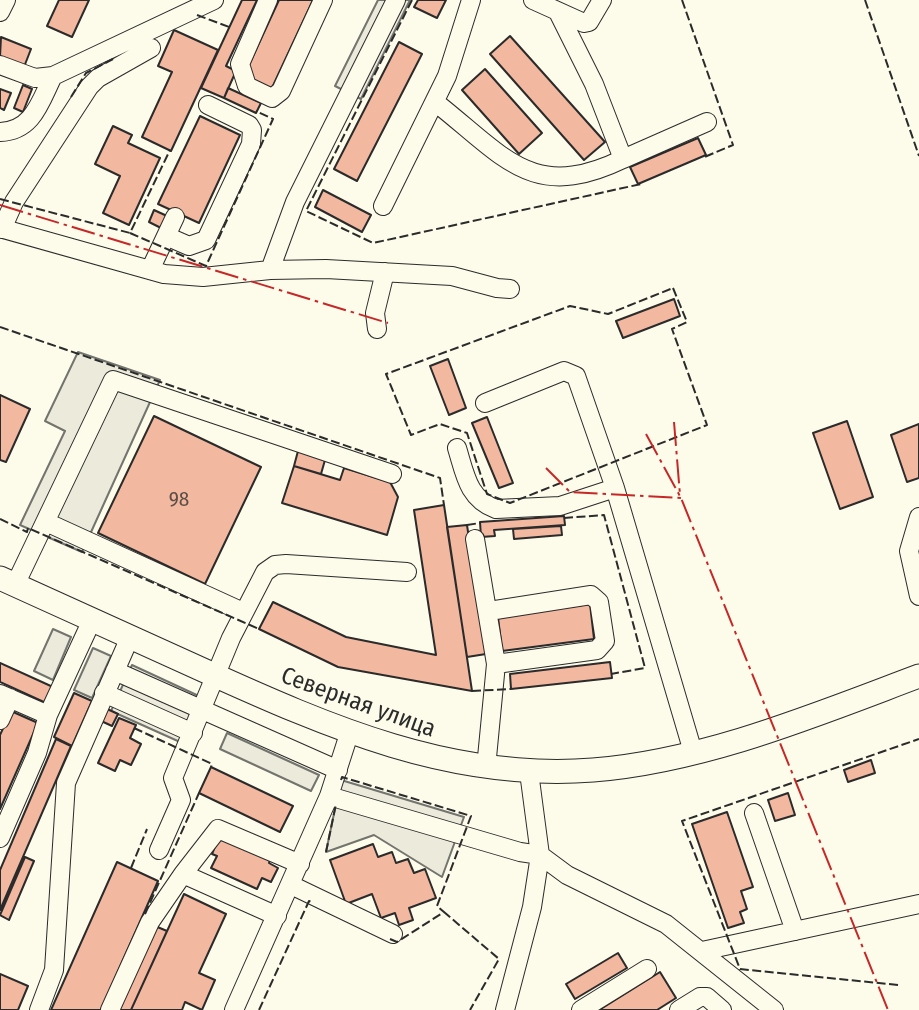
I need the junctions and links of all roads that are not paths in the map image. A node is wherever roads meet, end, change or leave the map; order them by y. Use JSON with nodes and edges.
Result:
{"nodes":[{"id":1,"x":6,"y":0,"type":"edge"},
{"id":2,"x":214,"y":0,"type":"edge"},
{"id":3,"x":268,"y":0,"type":"edge"},
{"id":4,"x":323,"y":0,"type":"edge"},
{"id":5,"x":396,"y":0,"type":"edge"},
{"id":6,"x":471,"y":0,"type":"edge"},
{"id":7,"x":533,"y":0,"type":"edge"},
{"id":8,"x":602,"y":0,"type":"edge"},
{"id":9,"x":0,"y":12,"type":"edge"},
{"id":10,"x":558,"y":12,"type":"junction"},
{"id":11,"x":151,"y":48,"type":"dead end"},
{"id":12,"x":0,"y":65,"type":"edge"},
{"id":13,"x":53,"y":76,"type":"junction"},
{"id":14,"x":435,"y":102,"type":"junction"},
{"id":15,"x":208,"y":105,"type":"dead end"},
{"id":16,"x":707,"y":122,"type":"dead end"},
{"id":17,"x":0,"y":132,"type":"edge"},
{"id":18,"x":623,"y":159,"type":"junction"},
{"id":19,"x":383,"y":206,"type":"dead end"},
{"id":20,"x":175,"y":217,"type":"dead end"},
{"id":21,"x":1,"y":229,"type":"edge"},
{"id":22,"x":166,"y":236,"type":"junction"},
{"id":23,"x":149,"y":270,"type":"junction"},
{"id":24,"x":270,"y":270,"type":"junction"},
{"id":25,"x":385,"y":272,"type":"junction"},
{"id":26,"x":510,"y":289,"type":"dead end"},
{"id":27,"x":377,"y":329,"type":"dead end"},
{"id":28,"x":485,"y":403,"type":"dead end"},
{"id":29,"x":457,"y":448,"type":"dead end"},
{"id":30,"x":392,"y":474,"type":"dead end"},
{"id":31,"x":615,"y":488,"type":"junction"},
{"id":32,"x":919,"y":517,"type":"edge"},
{"id":33,"x":46,"y":522,"type":"junction"},
{"id":34,"x":475,"y":540,"type":"dead end"},
{"id":35,"x":407,"y":572,"type":"dead end"},
{"id":36,"x":8,"y":581,"type":"edge"},
{"id":37,"x":919,"y":596,"type":"edge"},
{"id":38,"x":489,"y":611,"type":"junction"},
{"id":39,"x":243,"y":612,"type":"junction"},
{"id":40,"x":92,"y":620,"type":"junction"},
{"id":41,"x":130,"y":637,"type":"junction"},
{"id":42,"x":496,"y":664,"type":"junction"},
{"id":43,"x":115,"y":671,"type":"junction"},
{"id":44,"x":216,"y":676,"type":"junction"},
{"id":45,"x":919,"y":677,"type":"edge"},
{"id":46,"x":104,"y":694,"type":"junction"},
{"id":47,"x":5,"y":696,"type":"edge"},
{"id":48,"x":203,"y":710,"type":"junction"},
{"id":49,"x":48,"y":715,"type":"junction"},
{"id":50,"x":0,"y":720,"type":"edge"},
{"id":51,"x":192,"y":733,"type":"junction"},
{"id":52,"x":349,"y":734,"type":"junction"},
{"id":53,"x":693,"y":752,"type":"junction"},
{"id":54,"x":486,"y":768,"type":"junction"},
{"id":55,"x":338,"y":770,"type":"junction"},
{"id":56,"x":529,"y":772,"type":"junction"},
{"id":57,"x":329,"y":796,"type":"junction"},
{"id":58,"x":754,"y":813,"type":"dead end"},
{"id":59,"x":0,"y":838,"type":"edge"},
{"id":60,"x":159,"y":850,"type":"dead end"},
{"id":61,"x":540,"y":855,"type":"junction"},
{"id":62,"x":300,"y":864,"type":"junction"},
{"id":63,"x":183,"y":874,"type":"junction"},
{"id":64,"x":291,"y":885,"type":"junction"},
{"id":65,"x":919,"y":904,"type":"edge"},
{"id":66,"x":277,"y":916,"type":"junction"},
{"id":67,"x":794,"y":930,"type":"junction"},
{"id":68,"x":393,"y":934,"type":"dead end"},
{"id":69,"x":702,"y":951,"type":"junction"},
{"id":70,"x":647,"y":969,"type":"dead end"},
{"id":71,"x":39,"y":1010,"type":"edge"},
{"id":72,"x":110,"y":1010,"type":"edge"},
{"id":73,"x":234,"y":1010,"type":"edge"},
{"id":74,"x":505,"y":1010,"type":"edge"},
{"id":75,"x":581,"y":1010,"type":"edge"},
{"id":76,"x":679,"y":1010,"type":"edge"},
{"id":77,"x":722,"y":1010,"type":"edge"},
{"id":78,"x":774,"y":1010,"type":"edge"}],
"edges":[{"from":1,"to":9,"type":"lane"},
{"from":2,"to":13,"type":"lane"},
{"from":3,"to":4,"type":"lane"},
{"from":5,"to":24,"type":"lane"},
{"from":6,"to":14,"type":"lane"},
{"from":7,"to":10,"type":"lane"},
{"from":8,"to":10,"type":"lane"},
{"from":10,"to":18,"type":"lane"},
{"from":11,"to":21,"type":"lane"},
{"from":12,"to":13,"type":"lane"},
{"from":13,"to":17,"type":"lane"},
{"from":14,"to":18,"type":"lane"},
{"from":14,"to":19,"type":"lane"},
{"from":15,"to":22,"type":"lane"},
{"from":16,"to":18,"type":"lane"},
{"from":20,"to":22,"type":"lane"},
{"from":21,"to":23,"type":"lane"},
{"from":22,"to":23,"type":"lane"},
{"from":23,"to":24,"type":"lane"},
{"from":24,"to":25,"type":"lane"},
{"from":25,"to":26,"type":"lane"},
{"from":25,"to":27,"type":"lane"},
{"from":28,"to":31,"type":"lane"},
{"from":29,"to":31,"type":"lane"},
{"from":30,"to":33,"type":"lane"},
{"from":31,"to":53,"type":"lane"},
{"from":32,"to":37,"type":"lane"},
{"from":33,"to":36,"type":"lane"},
{"from":33,"to":39,"type":"lane"},
{"from":34,"to":38,"type":"lane"},
{"from":35,"to":39,"type":"lane"},
{"from":36,"to":40,"type":"main road","name":"Северная улица"},
{"from":38,"to":42,"type":"lane"},
{"from":38,"to":42,"type":"lane"},
{"from":39,"to":44,"type":"lane"},
{"from":40,"to":41,"type":"main road","name":"Северная улица"},
{"from":40,"to":49,"type":"lane"},
{"from":41,"to":43,"type":"lane"},
{"from":41,"to":44,"type":"main road","name":"Северная улица"},
{"from":42,"to":54,"type":"lane"},
{"from":43,"to":46,"type":"lane"},
{"from":43,"to":48,"type":"lane"},
{"from":44,"to":48,"type":"lane"},
{"from":44,"to":52,"type":"main road","name":"Северная улица"},
{"from":45,"to":53,"type":"main road","name":"Северная улица"},
{"from":46,"to":51,"type":"lane"},
{"from":46,"to":71,"type":"lane"},
{"from":47,"to":49,"type":"lane"},
{"from":47,"to":50,"type":"lane"},
{"from":48,"to":51,"type":"lane"},
{"from":48,"to":55,"type":"lane"},
{"from":49,"to":59,"type":"lane"},
{"from":51,"to":60,"type":"lane"},
{"from":52,"to":54,"type":"main road","name":"Северная улица"},
{"from":52,"to":55,"type":"lane"},
{"from":53,"to":56,"type":"main road","name":"Северная улица"},
{"from":54,"to":56,"type":"main road","name":"Северная улица"},
{"from":55,"to":57,"type":"lane"},
{"from":56,"to":61,"type":"lane"},
{"from":57,"to":61,"type":"lane"},
{"from":57,"to":62,"type":"lane"},
{"from":58,"to":67,"type":"lane"},
{"from":61,"to":69,"type":"lane"},
{"from":61,"to":74,"type":"lane"},
{"from":62,"to":63,"type":"lane"},
{"from":62,"to":64,"type":"lane"},
{"from":63,"to":66,"type":"lane"},
{"from":63,"to":72,"type":"lane"},
{"from":64,"to":66,"type":"lane"},
{"from":64,"to":68,"type":"lane"},
{"from":65,"to":67,"type":"lane"},
{"from":66,"to":73,"type":"lane"},
{"from":67,"to":69,"type":"lane"},
{"from":69,"to":78,"type":"lane"},
{"from":70,"to":75,"type":"lane"},
{"from":76,"to":77,"type":"lane"}]}
